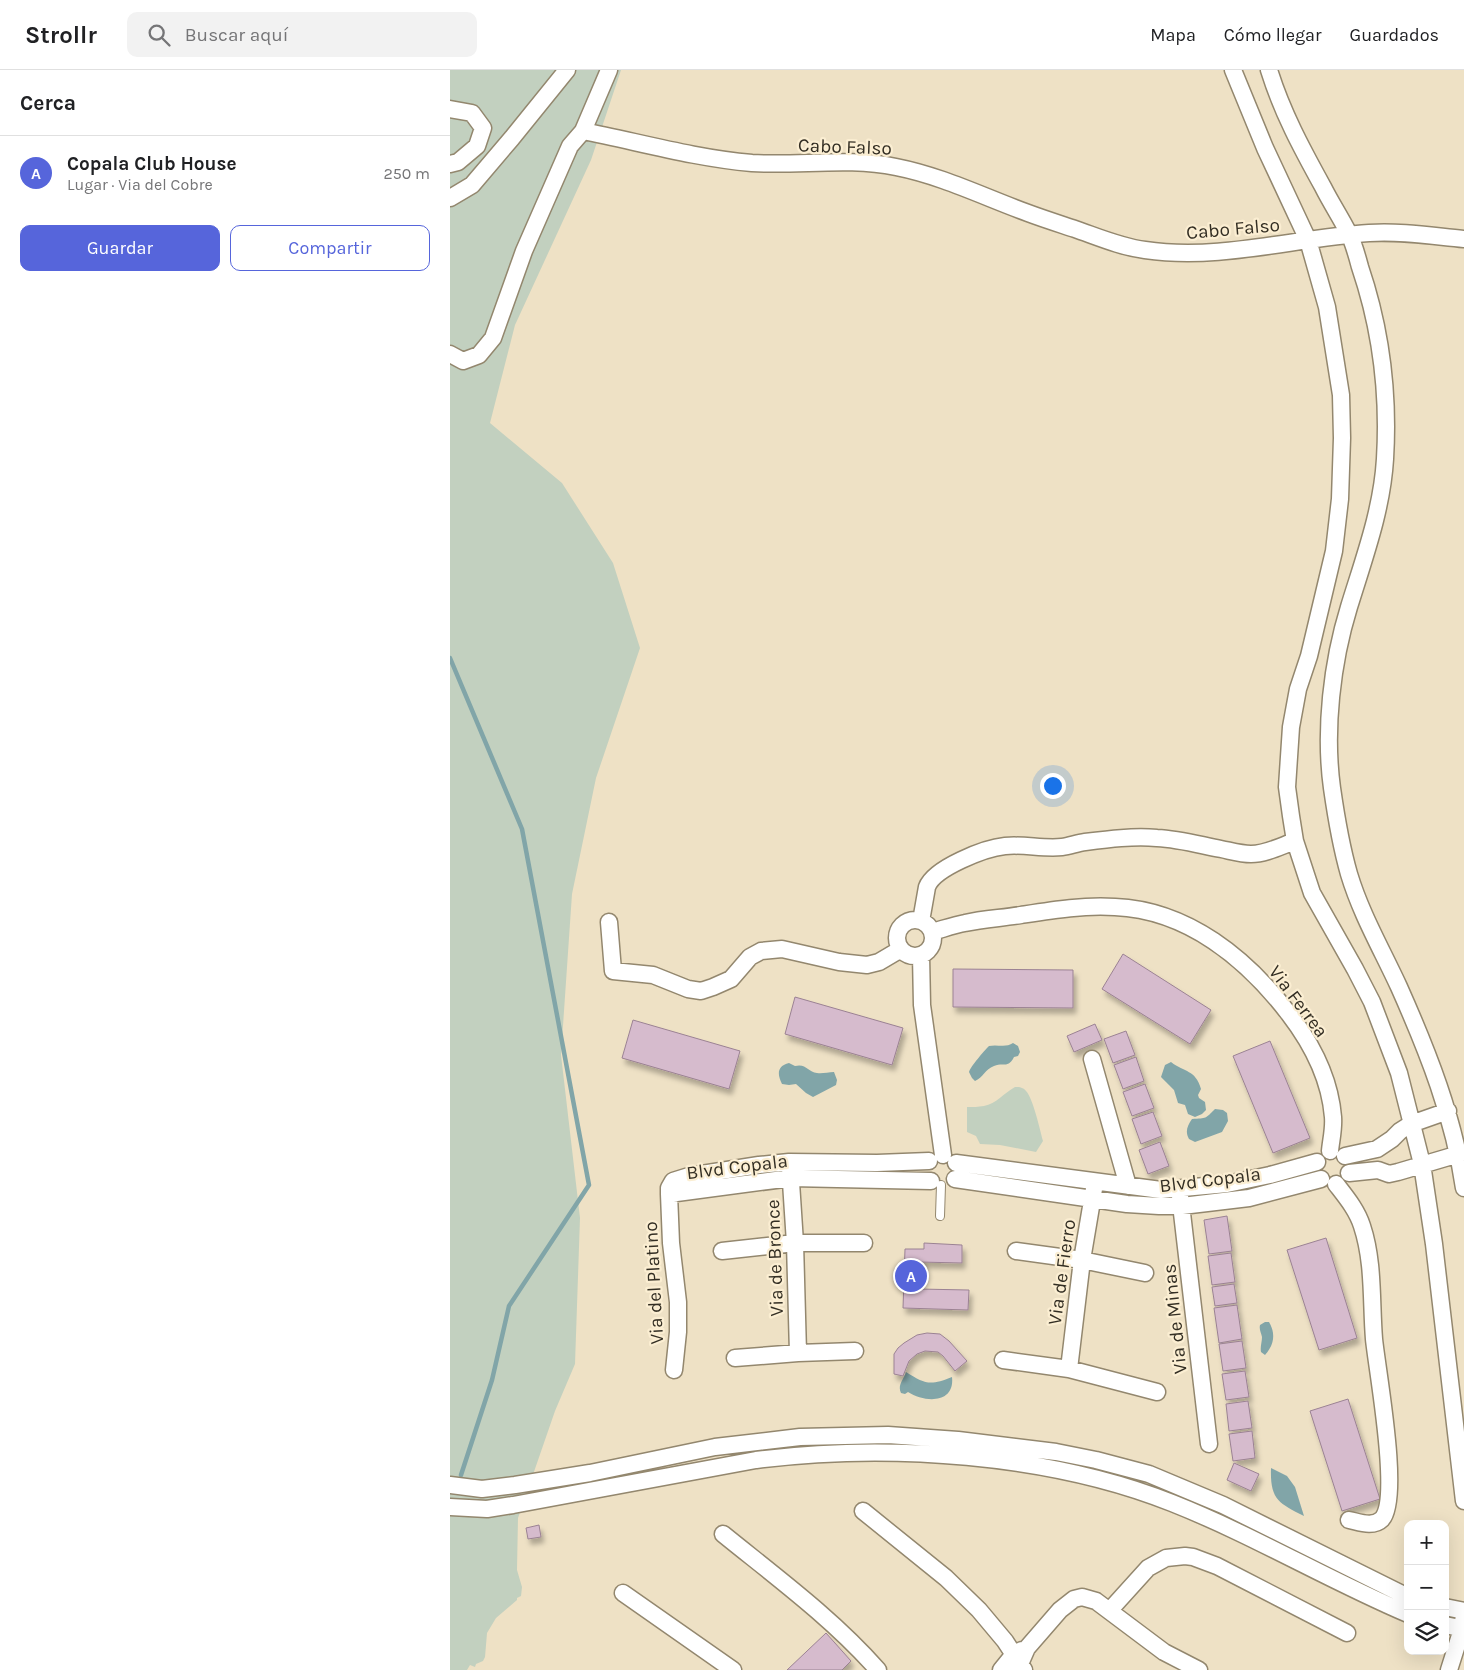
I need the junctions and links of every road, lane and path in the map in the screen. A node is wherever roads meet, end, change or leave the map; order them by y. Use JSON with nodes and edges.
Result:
{"nodes":[{"id":1,"x":567,"y":70,"type":"edge"},
{"id":2,"x":609,"y":70,"type":"edge"},
{"id":3,"x":1233,"y":70,"type":"edge"},
{"id":4,"x":1269,"y":70,"type":"edge"},
{"id":5,"x":450,"y":109,"type":"edge"},
{"id":6,"x":583,"y":131,"type":"junction"},
{"id":7,"x":450,"y":164,"type":"edge"},
{"id":8,"x":450,"y":198,"type":"edge"},
{"id":9,"x":1349,"y":235,"type":"junction"},
{"id":10,"x":1308,"y":240,"type":"junction"},
{"id":11,"x":1464,"y":240,"type":"edge"},
{"id":12,"x":450,"y":354,"type":"edge"},
{"id":13,"x":1295,"y":841,"type":"junction"},
{"id":14,"x":609,"y":922,"type":"dead end"},
{"id":15,"x":926,"y":927,"type":"junction"},
{"id":16,"x":901,"y":949,"type":"junction"},
{"id":17,"x":921,"y":955,"type":"junction"},
{"id":18,"x":1092,"y":1059,"type":"dead end"},
{"id":19,"x":1448,"y":1111,"type":"junction"},
{"id":20,"x":1411,"y":1124,"type":"junction"},
{"id":21,"x":1337,"y":1154,"type":"junction"},
{"id":22,"x":1459,"y":1154,"type":"junction"},
{"id":23,"x":1317,"y":1162,"type":"junction"},
{"id":24,"x":1422,"y":1164,"type":"junction"},
{"id":25,"x":790,"y":1170,"type":"junction"},
{"id":26,"x":942,"y":1171,"type":"junction"},
{"id":27,"x":1349,"y":1173,"type":"junction"},
{"id":28,"x":1321,"y":1178,"type":"junction"},
{"id":29,"x":1096,"y":1182,"type":"junction"},
{"id":30,"x":1336,"y":1184,"type":"junction"},
{"id":31,"x":1128,"y":1186,"type":"junction"},
{"id":32,"x":1464,"y":1188,"type":"edge"},
{"id":33,"x":1179,"y":1189,"type":"junction"},
{"id":34,"x":669,"y":1194,"type":"joint"},
{"id":35,"x":1092,"y":1198,"type":"junction"},
{"id":36,"x":1182,"y":1206,"type":"junction"},
{"id":37,"x":940,"y":1216,"type":"dead end"},
{"id":38,"x":795,"y":1243,"type":"junction"},
{"id":39,"x":864,"y":1243,"type":"dead end"},
{"id":40,"x":722,"y":1251,"type":"dead end"},
{"id":41,"x":1016,"y":1251,"type":"dead end"},
{"id":42,"x":1082,"y":1260,"type":"junction"},
{"id":43,"x":1145,"y":1273,"type":"dead end"},
{"id":44,"x":856,"y":1351,"type":"dead end"},
{"id":45,"x":798,"y":1353,"type":"junction"},
{"id":46,"x":735,"y":1358,"type":"dead end"},
{"id":47,"x":1003,"y":1360,"type":"dead end"},
{"id":48,"x":1069,"y":1369,"type":"junction"},
{"id":49,"x":674,"y":1370,"type":"dead end"},
{"id":50,"x":1157,"y":1392,"type":"dead end"},
{"id":51,"x":1209,"y":1444,"type":"dead end"},
{"id":52,"x":1122,"y":1466,"type":"junction"},
{"id":53,"x":450,"y":1485,"type":"edge"},
{"id":54,"x":1118,"y":1485,"type":"junction"},
{"id":55,"x":482,"y":1489,"type":"junction"},
{"id":56,"x":1464,"y":1501,"type":"edge"},
{"id":57,"x":450,"y":1507,"type":"edge"},
{"id":58,"x":486,"y":1509,"type":"junction"},
{"id":59,"x":863,"y":1510,"type":"dead end"},
{"id":60,"x":1349,"y":1520,"type":"dead end"},
{"id":61,"x":723,"y":1534,"type":"dead end"},
{"id":62,"x":623,"y":1593,"type":"dead end"},
{"id":63,"x":1404,"y":1595,"type":"edge"},
{"id":64,"x":1449,"y":1608,"type":"edge"},
{"id":65,"x":1110,"y":1610,"type":"junction"},
{"id":66,"x":1464,"y":1611,"type":"edge"},
{"id":67,"x":1404,"y":1612,"type":"edge"},
{"id":68,"x":1463,"y":1624,"type":"edge"},
{"id":69,"x":1449,"y":1625,"type":"edge"},
{"id":70,"x":1347,"y":1632,"type":"dead end"},
{"id":71,"x":1020,"y":1661,"type":"edge"},
{"id":72,"x":732,"y":1670,"type":"edge"},
{"id":73,"x":878,"y":1670,"type":"edge"},
{"id":74,"x":1001,"y":1670,"type":"edge"},
{"id":75,"x":1199,"y":1670,"type":"edge"},
{"id":76,"x":1449,"y":1670,"type":"edge"}],
"edges":[{"from":1,"to":8,"type":"street"},
{"from":2,"to":6,"type":"street"},
{"from":3,"to":10,"type":"street"},
{"from":4,"to":9,"type":"street"},
{"from":5,"to":7,"type":"street"},
{"from":6,"to":10,"type":"street","name":"Cabo Falso"},
{"from":6,"to":12,"type":"street"},
{"from":9,"to":10,"type":"street","name":"Cabo Falso"},
{"from":9,"to":11,"type":"street","name":"Cabo Falso"},
{"from":9,"to":19,"type":"street"},
{"from":10,"to":13,"type":"street"},
{"from":13,"to":15,"type":"street"},
{"from":13,"to":20,"type":"street"},
{"from":14,"to":16,"type":"street"},
{"from":15,"to":16,"type":"street"},
{"from":15,"to":17,"type":"street"},
{"from":15,"to":21,"type":"street","name":"Via Ferrea"},
{"from":16,"to":17,"type":"street"},
{"from":17,"to":26,"type":"street"},
{"from":18,"to":31,"type":"street"},
{"from":19,"to":20,"type":"street"},
{"from":19,"to":22,"type":"street"},
{"from":20,"to":21,"type":"street"},
{"from":20,"to":24,"type":"street"},
{"from":21,"to":23,"type":"street"},
{"from":21,"to":27,"type":"street"},
{"from":22,"to":24,"type":"street"},
{"from":22,"to":32,"type":"street"},
{"from":23,"to":28,"type":"street"},
{"from":23,"to":33,"type":"street","name":"Blvd Copala"},
{"from":24,"to":27,"type":"street"},
{"from":24,"to":56,"type":"street"},
{"from":25,"to":26,"type":"street","name":"Blvd Copala"},
{"from":25,"to":34,"type":"street","name":"Blvd Copala"},
{"from":25,"to":38,"type":"street","name":"Via de Bronce"},
{"from":26,"to":29,"type":"street","name":"Blvd Copala"},
{"from":26,"to":35,"type":"street","name":"Blvd Copala"},
{"from":26,"to":37,"type":"lane"},
{"from":27,"to":30,"type":"street"},
{"from":28,"to":30,"type":"street"},
{"from":28,"to":36,"type":"street","name":"Blvd Copala"},
{"from":29,"to":31,"type":"street","name":"Blvd Copala"},
{"from":29,"to":35,"type":"street","name":"Via de Fierro"},
{"from":30,"to":60,"type":"street"},
{"from":31,"to":33,"type":"street","name":"Blvd Copala"},
{"from":33,"to":36,"type":"street","name":"Via de Minas"},
{"from":34,"to":49,"type":"street","name":"Via del Platino"},
{"from":35,"to":36,"type":"street","name":"Blvd Copala"},
{"from":35,"to":42,"type":"street","name":"Via de Fierro"},
{"from":36,"to":51,"type":"street","name":"Via de Minas"},
{"from":38,"to":39,"type":"street"},
{"from":38,"to":40,"type":"street"},
{"from":38,"to":45,"type":"street","name":"Via de Bronce"},
{"from":41,"to":42,"type":"street"},
{"from":42,"to":43,"type":"street"},
{"from":42,"to":48,"type":"street","name":"Via de Fierro"},
{"from":44,"to":45,"type":"street"},
{"from":45,"to":46,"type":"street"},
{"from":47,"to":48,"type":"street"},
{"from":48,"to":50,"type":"street"},
{"from":52,"to":54,"type":"street"},
{"from":52,"to":55,"type":"street"},
{"from":52,"to":63,"type":"street"},
{"from":53,"to":55,"type":"street"},
{"from":54,"to":58,"type":"street"},
{"from":54,"to":67,"type":"street"},
{"from":55,"to":58,"type":"street"},
{"from":57,"to":58,"type":"street"},
{"from":59,"to":71,"type":"street"},
{"from":61,"to":73,"type":"street"},
{"from":62,"to":72,"type":"street"},
{"from":64,"to":66,"type":"street"},
{"from":65,"to":70,"type":"street"},
{"from":65,"to":71,"type":"street"},
{"from":65,"to":75,"type":"street"},
{"from":68,"to":69,"type":"street"},
{"from":68,"to":76,"type":"street"},
{"from":71,"to":74,"type":"street"}]}
